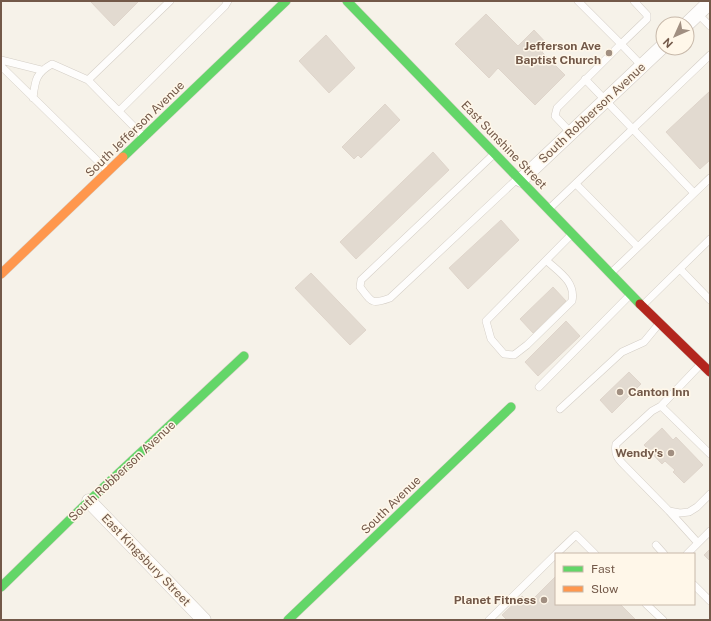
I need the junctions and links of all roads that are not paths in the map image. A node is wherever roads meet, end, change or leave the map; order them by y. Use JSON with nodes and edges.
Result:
{"nodes":[{"id":1,"x":170,"y":1,"type":"edge"},
{"id":2,"x":228,"y":1,"type":"edge"},
{"id":3,"x":286,"y":1,"type":"edge"},
{"id":4,"x":347,"y":1,"type":"edge"},
{"id":5,"x":578,"y":1,"type":"edge"},
{"id":6,"x":634,"y":1,"type":"edge"},
{"id":7,"x":710,"y":2,"type":"edge"},
{"id":8,"x":698,"y":14,"type":"junction"},
{"id":9,"x":695,"y":17,"type":"edge"},
{"id":10,"x":710,"y":26,"type":"edge"},
{"id":11,"x":621,"y":44,"type":"junction"},
{"id":12,"x":655,"y":54,"type":"edge"},
{"id":13,"x":710,"y":55,"type":"edge"},
{"id":14,"x":1,"y":60,"type":"edge"},
{"id":15,"x":1,"y":66,"type":"edge"},
{"id":16,"x":642,"y":66,"type":"junction"},
{"id":17,"x":41,"y":70,"type":"junction"},
{"id":18,"x":586,"y":79,"type":"junction"},
{"id":19,"x":88,"y":80,"type":"junction"},
{"id":20,"x":33,"y":98,"type":"junction"},
{"id":21,"x":606,"y":100,"type":"junction"},
{"id":22,"x":119,"y":112,"type":"junction"},
{"id":23,"x":633,"y":129,"type":"junction"},
{"id":24,"x":571,"y":133,"type":"junction"},
{"id":25,"x":144,"y":137,"type":"junction"},
{"id":26,"x":495,"y":153,"type":"junction"},
{"id":27,"x":109,"y":172,"type":"junction"},
{"id":28,"x":710,"y":178,"type":"edge"},
{"id":29,"x":520,"y":179,"type":"junction"},
{"id":30,"x":576,"y":184,"type":"junction"},
{"id":31,"x":694,"y":193,"type":"junction"},
{"id":32,"x":549,"y":209,"type":"junction"},
{"id":33,"x":572,"y":234,"type":"junction"},
{"id":34,"x":710,"y":239,"type":"edge"},
{"id":35,"x":638,"y":247,"type":"junction"},
{"id":36,"x":547,"y":261,"type":"junction"},
{"id":37,"x":680,"y":269,"type":"junction"},
{"id":38,"x":610,"y":273,"type":"junction"},
{"id":39,"x":1,"y":274,"type":"edge"},
{"id":40,"x":631,"y":294,"type":"junction"},
{"id":41,"x":710,"y":300,"type":"edge"},
{"id":42,"x":642,"y":306,"type":"junction"},
{"id":43,"x":660,"y":323,"type":"junction"},
{"id":44,"x":244,"y":356,"type":"dead end"},
{"id":45,"x":702,"y":363,"type":"junction"},
{"id":46,"x":710,"y":372,"type":"edge"},
{"id":47,"x":539,"y":387,"type":"dead end"},
{"id":48,"x":661,"y":406,"type":"junction"},
{"id":49,"x":511,"y":407,"type":"dead end"},
{"id":50,"x":560,"y":408,"type":"dead end"},
{"id":51,"x":710,"y":454,"type":"edge"},
{"id":52,"x":710,"y":494,"type":"edge"},
{"id":53,"x":89,"y":501,"type":"junction"},
{"id":54,"x":670,"y":511,"type":"junction"},
{"id":55,"x":710,"y":531,"type":"edge"},
{"id":56,"x":698,"y":543,"type":"junction"},
{"id":57,"x":656,"y":545,"type":"dead end"},
{"id":58,"x":557,"y":553,"type":"edge"},
{"id":59,"x":594,"y":553,"type":"edge"},
{"id":60,"x":663,"y":553,"type":"edge"},
{"id":61,"x":688,"y":553,"type":"edge"},
{"id":62,"x":555,"y":555,"type":"edge"},
{"id":63,"x":695,"y":586,"type":"edge"},
{"id":64,"x":1,"y":587,"type":"edge"},
{"id":65,"x":710,"y":602,"type":"edge"},
{"id":66,"x":647,"y":605,"type":"edge"},
{"id":67,"x":204,"y":620,"type":"edge"},
{"id":68,"x":288,"y":620,"type":"edge"},
{"id":69,"x":489,"y":620,"type":"edge"},
{"id":70,"x":663,"y":620,"type":"edge"}],
"edges":[{"from":1,"to":19,"type":"lane"},
{"from":2,"to":22,"type":"lane"},
{"from":3,"to":25,"type":"main road","name":"South Jefferson Avenue"},
{"from":4,"to":26,"type":"main road","name":"East Sunshine Street"},
{"from":5,"to":11,"type":"lane"},
{"from":6,"to":11,"type":"lane"},
{"from":7,"to":8,"type":"street"},
{"from":8,"to":9,"type":"street"},
{"from":8,"to":10,"type":"lane"},
{"from":11,"to":16,"type":"lane"},
{"from":11,"to":18,"type":"lane"},
{"from":12,"to":16,"type":"street","name":"South Robberson Avenue"},
{"from":13,"to":23,"type":"lane"},
{"from":14,"to":17,"type":"lane"},
{"from":15,"to":20,"type":"lane"},
{"from":16,"to":21,"type":"street","name":"South Robberson Avenue"},
{"from":17,"to":19,"type":"lane"},
{"from":17,"to":20,"type":"lane"},
{"from":18,"to":21,"type":"lane"},
{"from":18,"to":24,"type":"lane"},
{"from":19,"to":22,"type":"lane"},
{"from":20,"to":27,"type":"lane"},
{"from":21,"to":23,"type":"lane"},
{"from":21,"to":24,"type":"street","name":"South Robberson Avenue"},
{"from":22,"to":25,"type":"lane"},
{"from":23,"to":30,"type":"lane"},
{"from":23,"to":31,"type":"lane"},
{"from":24,"to":29,"type":"street","name":"South Robberson Avenue"},
{"from":25,"to":27,"type":"main road","name":"South Jefferson Avenue"},
{"from":26,"to":29,"type":"main road","name":"East Sunshine Street"},
{"from":26,"to":29,"type":"lane"},
{"from":27,"to":39,"type":"main road","name":"South Jefferson Avenue"},
{"from":28,"to":31,"type":"lane"},
{"from":29,"to":32,"type":"main road","name":"East Sunshine Street"},
{"from":30,"to":32,"type":"lane"},
{"from":30,"to":35,"type":"lane"},
{"from":31,"to":35,"type":"lane"},
{"from":32,"to":33,"type":"main road","name":"East Sunshine Street"},
{"from":33,"to":36,"type":"lane"},
{"from":33,"to":38,"type":"main road","name":"East Sunshine Street"},
{"from":34,"to":37,"type":"lane"},
{"from":35,"to":38,"type":"lane"},
{"from":36,"to":36,"type":"lane"},
{"from":37,"to":41,"type":"lane"},
{"from":37,"to":42,"type":"lane"},
{"from":38,"to":40,"type":"main road","name":"East Sunshine Street"},
{"from":40,"to":42,"type":"main road","name":"East Sunshine Street"},
{"from":40,"to":47,"type":"lane"},
{"from":42,"to":43,"type":"main road","name":"East Sunshine Street"},
{"from":43,"to":45,"type":"main road","name":"East Sunshine Street"},
{"from":43,"to":50,"type":"lane"},
{"from":44,"to":53,"type":"main road","name":"South Robberson Avenue"},
{"from":45,"to":46,"type":"main road","name":"East Sunshine Street"},
{"from":45,"to":48,"type":"lane"},
{"from":48,"to":51,"type":"lane"},
{"from":48,"to":54,"type":"lane"},
{"from":49,"to":68,"type":"main road","name":"South Avenue"},
{"from":52,"to":54,"type":"lane"},
{"from":53,"to":64,"type":"main road","name":"South Robberson Avenue"},
{"from":53,"to":67,"type":"street","name":"East Kingsbury Street"},
{"from":54,"to":56,"type":"lane"},
{"from":55,"to":56,"type":"lane"},
{"from":56,"to":61,"type":"lane"},
{"from":57,"to":60,"type":"lane"},
{"from":58,"to":59,"type":"lane"},
{"from":62,"to":69,"type":"lane"},
{"from":63,"to":65,"type":"lane"},
{"from":66,"to":70,"type":"lane"}]}
